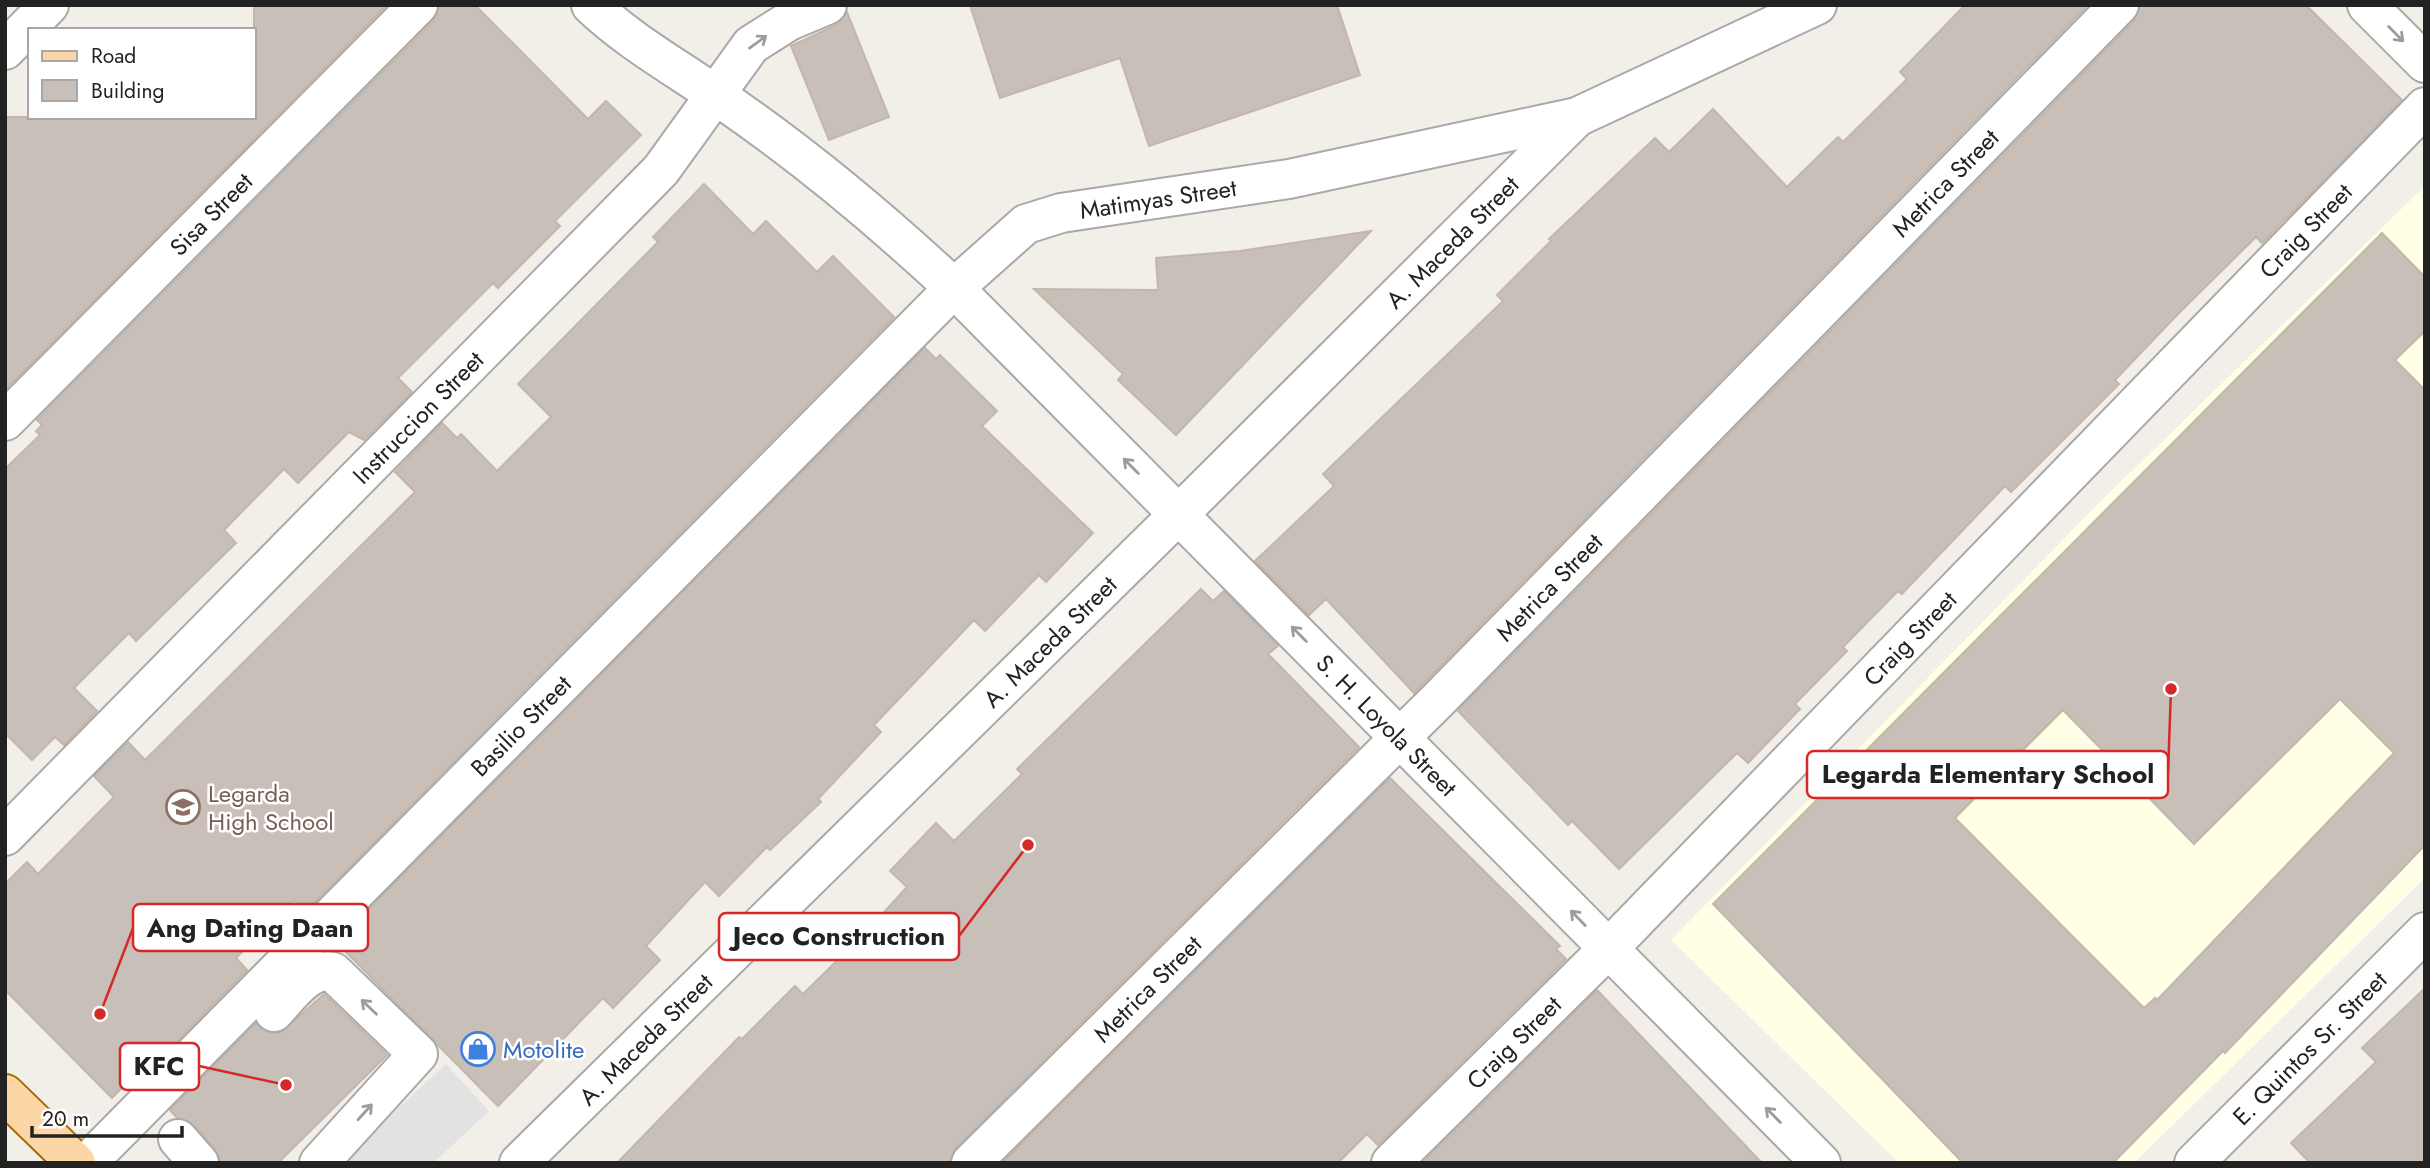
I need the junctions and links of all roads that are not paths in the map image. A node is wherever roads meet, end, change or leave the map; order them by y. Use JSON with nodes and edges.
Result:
{"nodes":[{"id":1,"x":49,"y":5,"type":"edge"},
{"id":2,"x":418,"y":5,"type":"edge"},
{"id":3,"x":591,"y":5,"type":"edge"},
{"id":4,"x":827,"y":5,"type":"edge"},
{"id":5,"x":1817,"y":5,"type":"edge"},
{"id":6,"x":2119,"y":5,"type":"edge"},
{"id":7,"x":2367,"y":5,"type":"edge"},
{"id":8,"x":5,"y":50,"type":"edge"},
{"id":9,"x":2425,"y":63,"type":"edge"},
{"id":10,"x":717,"y":95,"type":"junction"},
{"id":11,"x":2425,"y":107,"type":"edge"},
{"id":12,"x":1577,"y":117,"type":"junction"},
{"id":13,"x":954,"y":288,"type":"junction"},
{"id":14,"x":5,"y":421,"type":"edge"},
{"id":15,"x":1179,"y":514,"type":"junction"},
{"id":16,"x":1402,"y":736,"type":"junction"},
{"id":17,"x":5,"y":836,"type":"edge"},
{"id":18,"x":2425,"y":932,"type":"edge"},
{"id":19,"x":1608,"y":949,"type":"junction"},
{"id":20,"x":159,"y":1090,"type":"junction"},
{"id":21,"x":5,"y":1094,"type":"edge"},
{"id":22,"x":1810,"y":1159,"type":"edge"},
{"id":23,"x":76,"y":1163,"type":"edge"},
{"id":24,"x":88,"y":1163,"type":"edge"},
{"id":25,"x":319,"y":1163,"type":"edge"},
{"id":26,"x":519,"y":1163,"type":"edge"},
{"id":27,"x":971,"y":1163,"type":"edge"},
{"id":28,"x":1391,"y":1163,"type":"edge"},
{"id":29,"x":2194,"y":1163,"type":"edge"}],
"edges":[{"from":1,"to":8,"type":"street"},
{"from":2,"to":14,"type":"street","name":"Sisa Street"},
{"from":3,"to":10,"type":"street"},
{"from":10,"to":4,"type":"street","name":"Instruccion Street","one_way":true},
{"from":5,"to":12,"type":"street","name":"Matimyas Street"},
{"from":6,"to":16,"type":"street","name":"Metrica Street"},
{"from":7,"to":9,"type":"street","one_way":true},
{"from":10,"to":13,"type":"street"},
{"from":10,"to":17,"type":"street","name":"Instruccion Street"},
{"from":11,"to":19,"type":"street","name":"Craig Street"},
{"from":12,"to":13,"type":"street","name":"Matimyas Street"},
{"from":12,"to":15,"type":"street","name":"A. Maceda Street"},
{"from":15,"to":13,"type":"street","name":"S. H. Loyola Street","one_way":true},
{"from":13,"to":20,"type":"street","name":"Basilio Street"},
{"from":16,"to":15,"type":"street","name":"S. H. Loyola Street","one_way":true},
{"from":15,"to":26,"type":"street","name":"A. Maceda Street"},
{"from":19,"to":16,"type":"street","name":"S. H. Loyola Street","one_way":true},
{"from":16,"to":27,"type":"street","name":"Metrica Street"},
{"from":18,"to":29,"type":"street","name":"E. Quintos Sr. Street"},
{"from":22,"to":19,"type":"street","name":"S. H. Loyola Street","one_way":true},
{"from":19,"to":28,"type":"street","name":"Craig Street"},
{"from":20,"to":24,"type":"street","name":"Basilio Street"},
{"from":25,"to":20,"type":"street","one_way":true},
{"from":21,"to":23,"type":"main road"}]}
